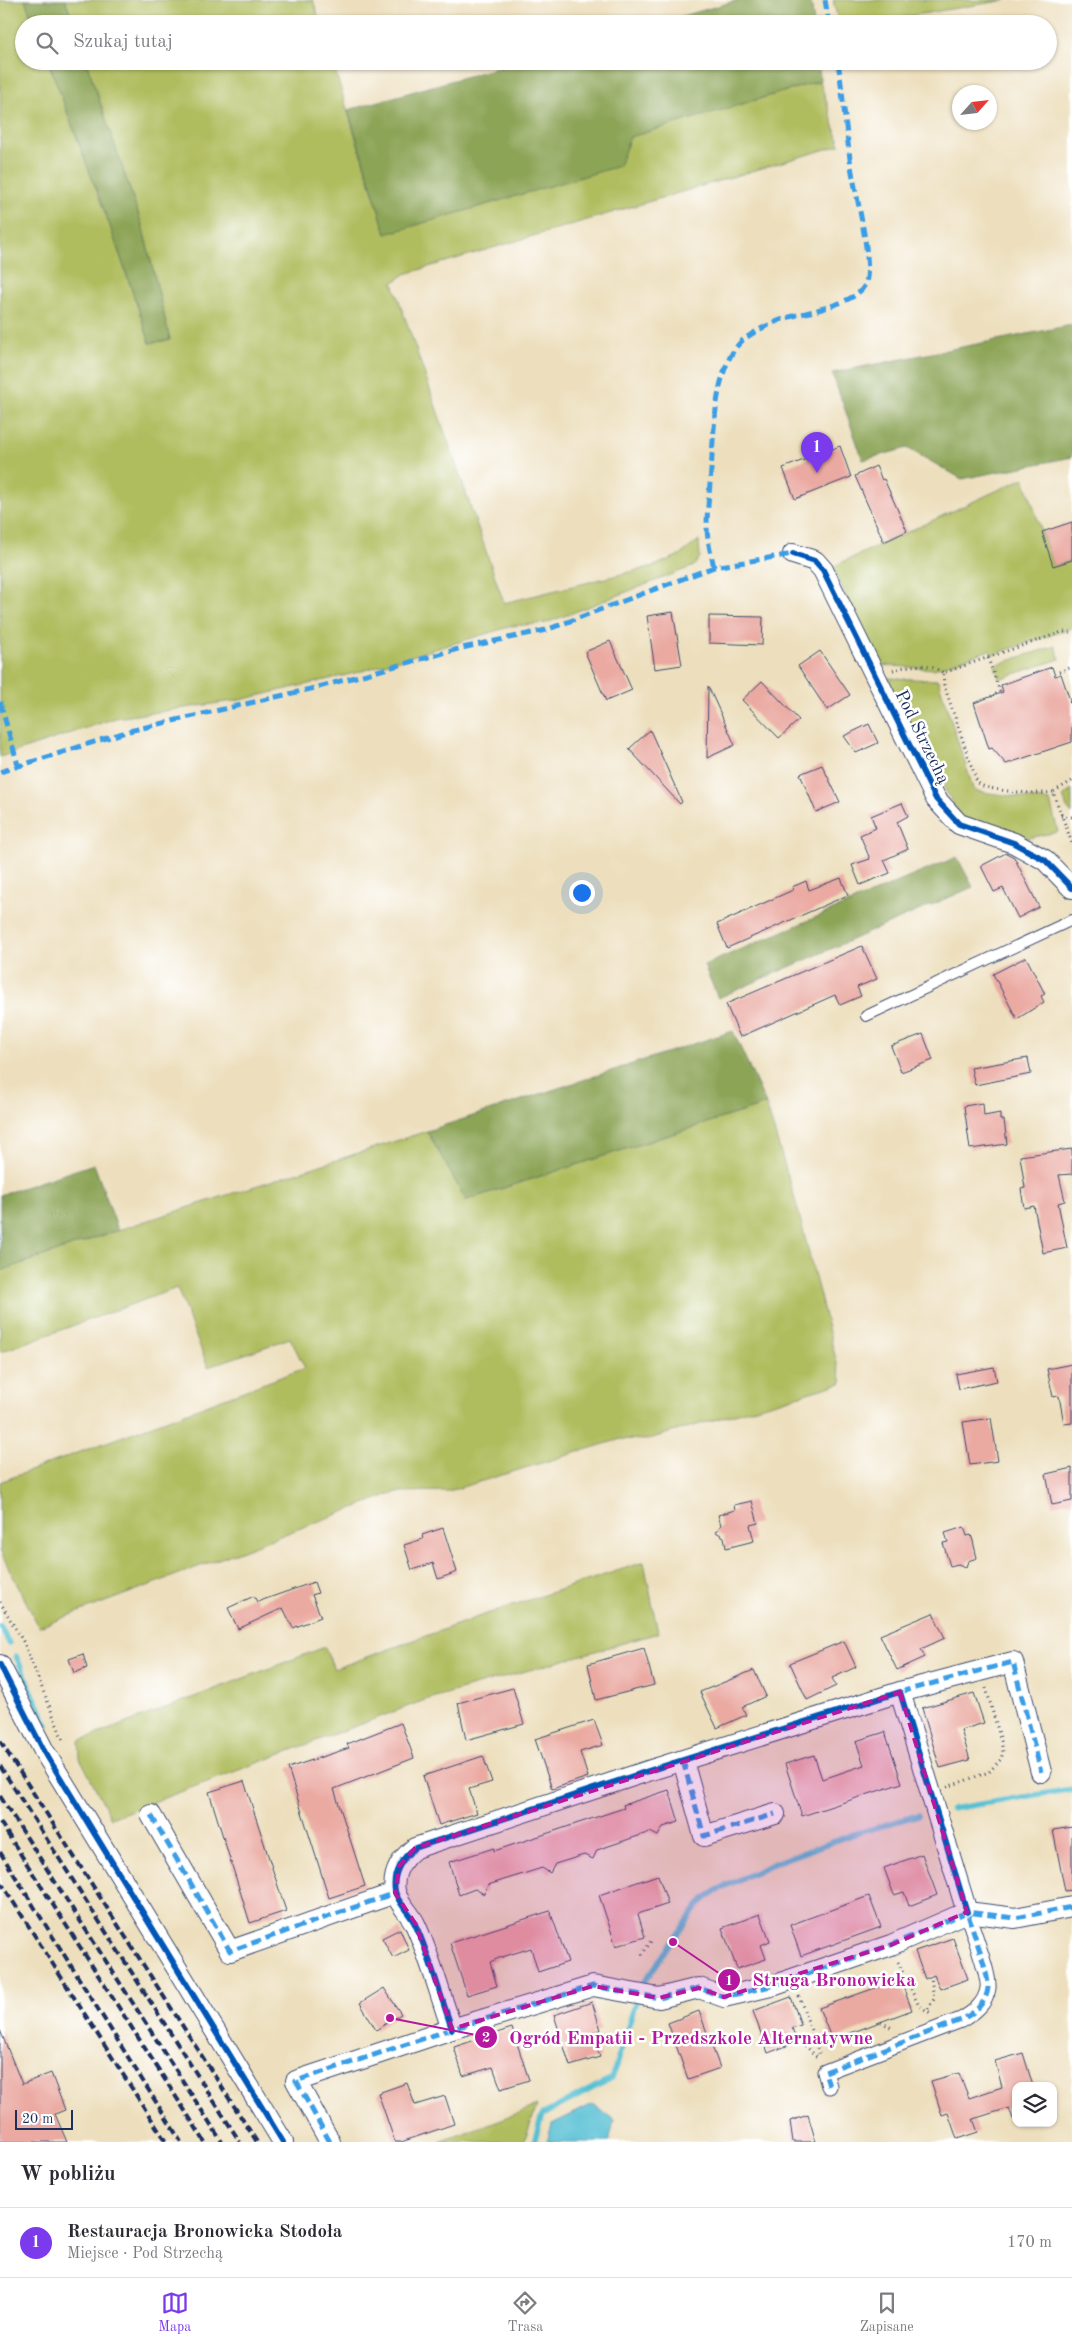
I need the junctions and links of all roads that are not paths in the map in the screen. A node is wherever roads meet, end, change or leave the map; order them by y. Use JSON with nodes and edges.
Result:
{"nodes":[{"id":1,"x":793,"y":554,"type":"dead end"},
{"id":2,"x":1072,"y":888,"type":"edge"},
{"id":3,"x":1072,"y":920,"type":"edge"},
{"id":4,"x":866,"y":1016,"type":"dead end"},
{"id":5,"x":0,"y":1665,"type":"edge"},
{"id":6,"x":900,"y":1692,"type":"junction"},
{"id":7,"x":683,"y":1761,"type":"junction"},
{"id":8,"x":1041,"y":1772,"type":"dead end"},
{"id":9,"x":775,"y":1814,"type":"dead end"},
{"id":10,"x":151,"y":1815,"type":"dead end"},
{"id":11,"x":395,"y":1893,"type":"junction"},
{"id":12,"x":1072,"y":1908,"type":"edge"},
{"id":13,"x":967,"y":1912,"type":"junction"},
{"id":14,"x":452,"y":2029,"type":"junction"},
{"id":15,"x":829,"y":2086,"type":"dead end"},
{"id":16,"x":283,"y":2142,"type":"edge"},
{"id":17,"x":330,"y":2142,"type":"edge"}],
"edges":[{"from":1,"to":2,"type":"street","name":"Pod Strzechą"},
{"from":3,"to":4,"type":"lane"},
{"from":5,"to":16,"type":"street"},
{"from":6,"to":7,"type":"street"},
{"from":6,"to":8,"type":"street"},
{"from":6,"to":13,"type":"street"},
{"from":7,"to":9,"type":"street"},
{"from":7,"to":11,"type":"street"},
{"from":10,"to":11,"type":"street"},
{"from":11,"to":14,"type":"street"},
{"from":12,"to":13,"type":"street"},
{"from":13,"to":14,"type":"street"},
{"from":13,"to":15,"type":"street"},
{"from":14,"to":17,"type":"street"}]}
